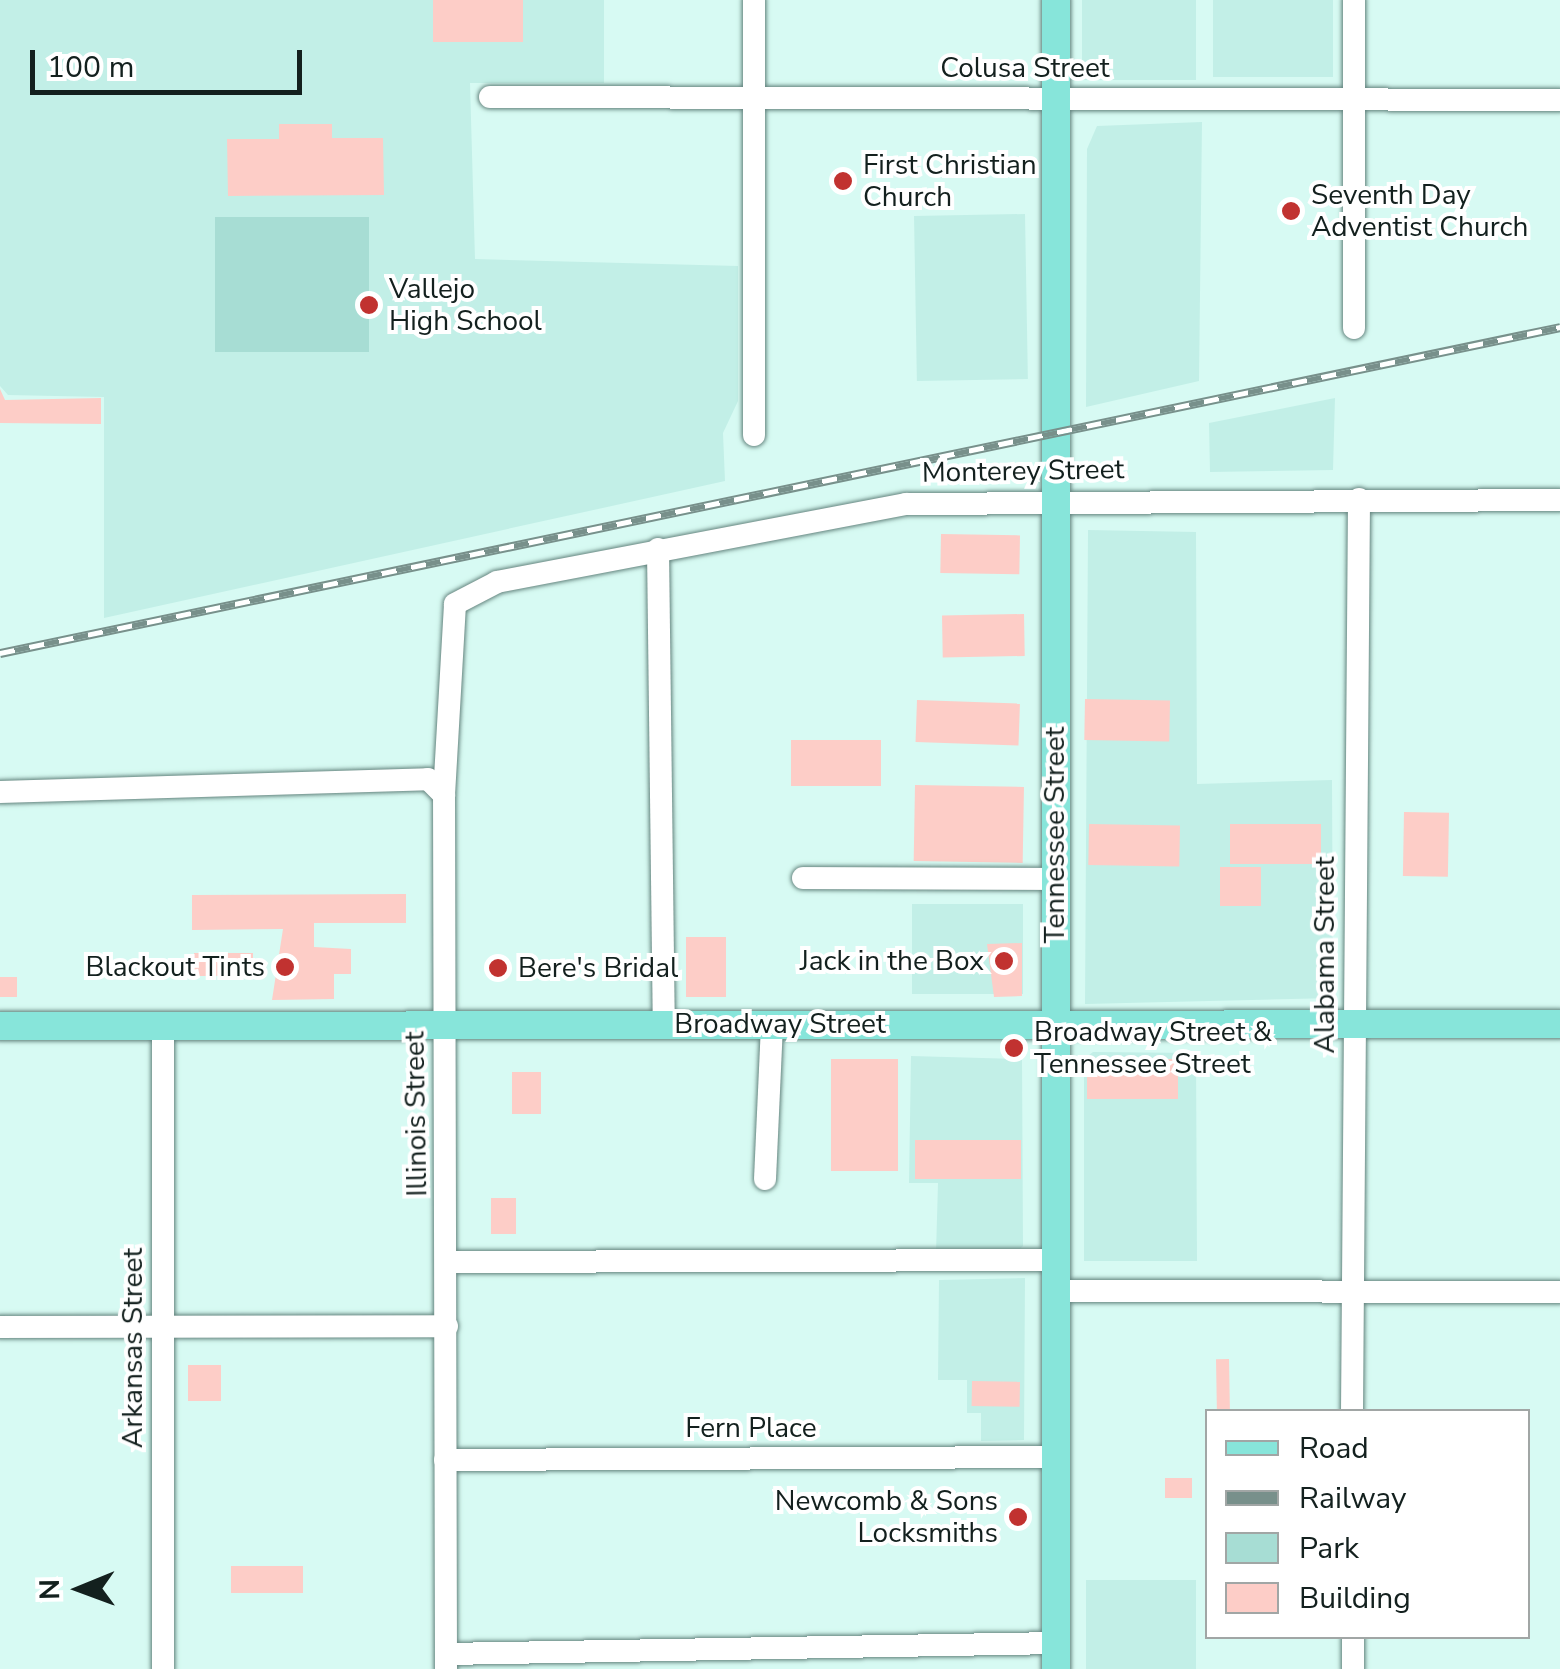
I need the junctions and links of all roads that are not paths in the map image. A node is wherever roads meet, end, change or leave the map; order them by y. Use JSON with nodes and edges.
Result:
{"nodes":[{"id":1,"x":754,"y":0,"type":"edge"},
{"id":2,"x":1056,"y":0,"type":"edge"},
{"id":3,"x":1354,"y":0,"type":"edge"},
{"id":4,"x":490,"y":97,"type":"dead end"},
{"id":5,"x":754,"y":98,"type":"junction"},
{"id":6,"x":1056,"y":98,"type":"junction"},
{"id":7,"x":1354,"y":99,"type":"junction"},
{"id":8,"x":1560,"y":100,"type":"edge"},
{"id":9,"x":1354,"y":328,"type":"dead end"},
{"id":10,"x":754,"y":436,"type":"dead end"},
{"id":11,"x":1055,"y":498,"type":"junction"},
{"id":12,"x":1359,"y":499,"type":"junction"},
{"id":13,"x":1560,"y":500,"type":"edge"},
{"id":14,"x":658,"y":549,"type":"junction"},
{"id":15,"x":495,"y":583,"type":"joint"},
{"id":16,"x":0,"y":792,"type":"edge"},
{"id":17,"x":444,"y":796,"type":"junction"},
{"id":18,"x":803,"y":878,"type":"dead end"},
{"id":19,"x":1055,"y":878,"type":"junction"},
{"id":20,"x":664,"y":1024,"type":"junction"},
{"id":21,"x":772,"y":1024,"type":"junction"},
{"id":22,"x":1055,"y":1024,"type":"junction"},
{"id":23,"x":1354,"y":1024,"type":"junction"},
{"id":24,"x":1560,"y":1024,"type":"edge"},
{"id":25,"x":444,"y":1025,"type":"junction"},
{"id":26,"x":0,"y":1026,"type":"edge"},
{"id":27,"x":163,"y":1026,"type":"junction"},
{"id":28,"x":765,"y":1179,"type":"dead end"},
{"id":29,"x":1058,"y":1260,"type":"junction"},
{"id":30,"x":448,"y":1262,"type":"junction"},
{"id":31,"x":1352,"y":1291,"type":"junction"},
{"id":32,"x":1057,"y":1292,"type":"junction"},
{"id":33,"x":1560,"y":1292,"type":"edge"},
{"id":34,"x":163,"y":1326,"type":"junction"},
{"id":35,"x":447,"y":1326,"type":"junction"},
{"id":36,"x":0,"y":1327,"type":"edge"},
{"id":37,"x":1352,"y":1409,"type":"edge"},
{"id":38,"x":1056,"y":1457,"type":"junction"},
{"id":39,"x":446,"y":1460,"type":"junction"},
{"id":40,"x":1353,"y":1639,"type":"edge"},
{"id":41,"x":1056,"y":1656,"type":"edge"},
{"id":42,"x":755,"y":1658,"type":"edge"},
{"id":43,"x":446,"y":1662,"type":"edge"},
{"id":44,"x":163,"y":1669,"type":"edge"},
{"id":45,"x":1353,"y":1669,"type":"edge"}],
"edges":[{"from":1,"to":5,"type":"street"},
{"from":2,"to":6,"type":"main road","name":"Tennessee Street"},
{"from":3,"to":7,"type":"street"},
{"from":4,"to":5,"type":"street","name":"Colusa Street"},
{"from":5,"to":6,"type":"street","name":"Colusa Street"},
{"from":5,"to":10,"type":"street"},
{"from":6,"to":7,"type":"street","name":"Colusa Street"},
{"from":6,"to":11,"type":"main road","name":"Tennessee Street"},
{"from":7,"to":8,"type":"street","name":"Colusa Street"},
{"from":7,"to":9,"type":"street"},
{"from":11,"to":12,"type":"street","name":"Monterey Street"},
{"from":11,"to":14,"type":"street","name":"Monterey Street"},
{"from":11,"to":19,"type":"main road","name":"Tennessee Street"},
{"from":12,"to":13,"type":"street","name":"Monterey Street"},
{"from":12,"to":23,"type":"street","name":"Alabama Street"},
{"from":14,"to":15,"type":"street","name":"Monterey Street"},
{"from":14,"to":20,"type":"street"},
{"from":15,"to":17,"type":"street","name":"Illinois Street"},
{"from":16,"to":17,"type":"street"},
{"from":17,"to":25,"type":"street","name":"Illinois Street"},
{"from":18,"to":19,"type":"street"},
{"from":19,"to":22,"type":"main road","name":"Tennessee Street"},
{"from":20,"to":21,"type":"main road","name":"Broadway Street"},
{"from":20,"to":25,"type":"main road","name":"Broadway Street"},
{"from":21,"to":22,"type":"main road","name":"Broadway Street"},
{"from":21,"to":28,"type":"street"},
{"from":22,"to":23,"type":"main road","name":"Broadway Street"},
{"from":22,"to":29,"type":"main road","name":"Tennessee Street"},
{"from":23,"to":24,"type":"main road","name":"Broadway Street"},
{"from":23,"to":31,"type":"street","name":"Alabama Street"},
{"from":25,"to":27,"type":"main road","name":"Broadway Street"},
{"from":25,"to":30,"type":"street","name":"Illinois Street"},
{"from":26,"to":27,"type":"main road","name":"Broadway Street"},
{"from":27,"to":34,"type":"street","name":"Arkansas Street"},
{"from":29,"to":30,"type":"street"},
{"from":29,"to":32,"type":"main road","name":"Tennessee Street"},
{"from":30,"to":35,"type":"street","name":"Illinois Street"},
{"from":31,"to":32,"type":"street"},
{"from":31,"to":33,"type":"street"},
{"from":31,"to":37,"type":"street","name":"Alabama Street"},
{"from":32,"to":38,"type":"main road","name":"Tennessee Street"},
{"from":34,"to":35,"type":"street"},
{"from":34,"to":36,"type":"street"},
{"from":34,"to":44,"type":"street","name":"Arkansas Street"},
{"from":35,"to":39,"type":"street","name":"Illinois Street"},
{"from":38,"to":39,"type":"street","name":"Fern Place"},
{"from":38,"to":41,"type":"main road","name":"Tennessee Street"},
{"from":39,"to":43,"type":"street","name":"Illinois Street"},
{"from":40,"to":45,"type":"street"},
{"from":41,"to":42,"type":"street"},
{"from":42,"to":43,"type":"street"}]}
